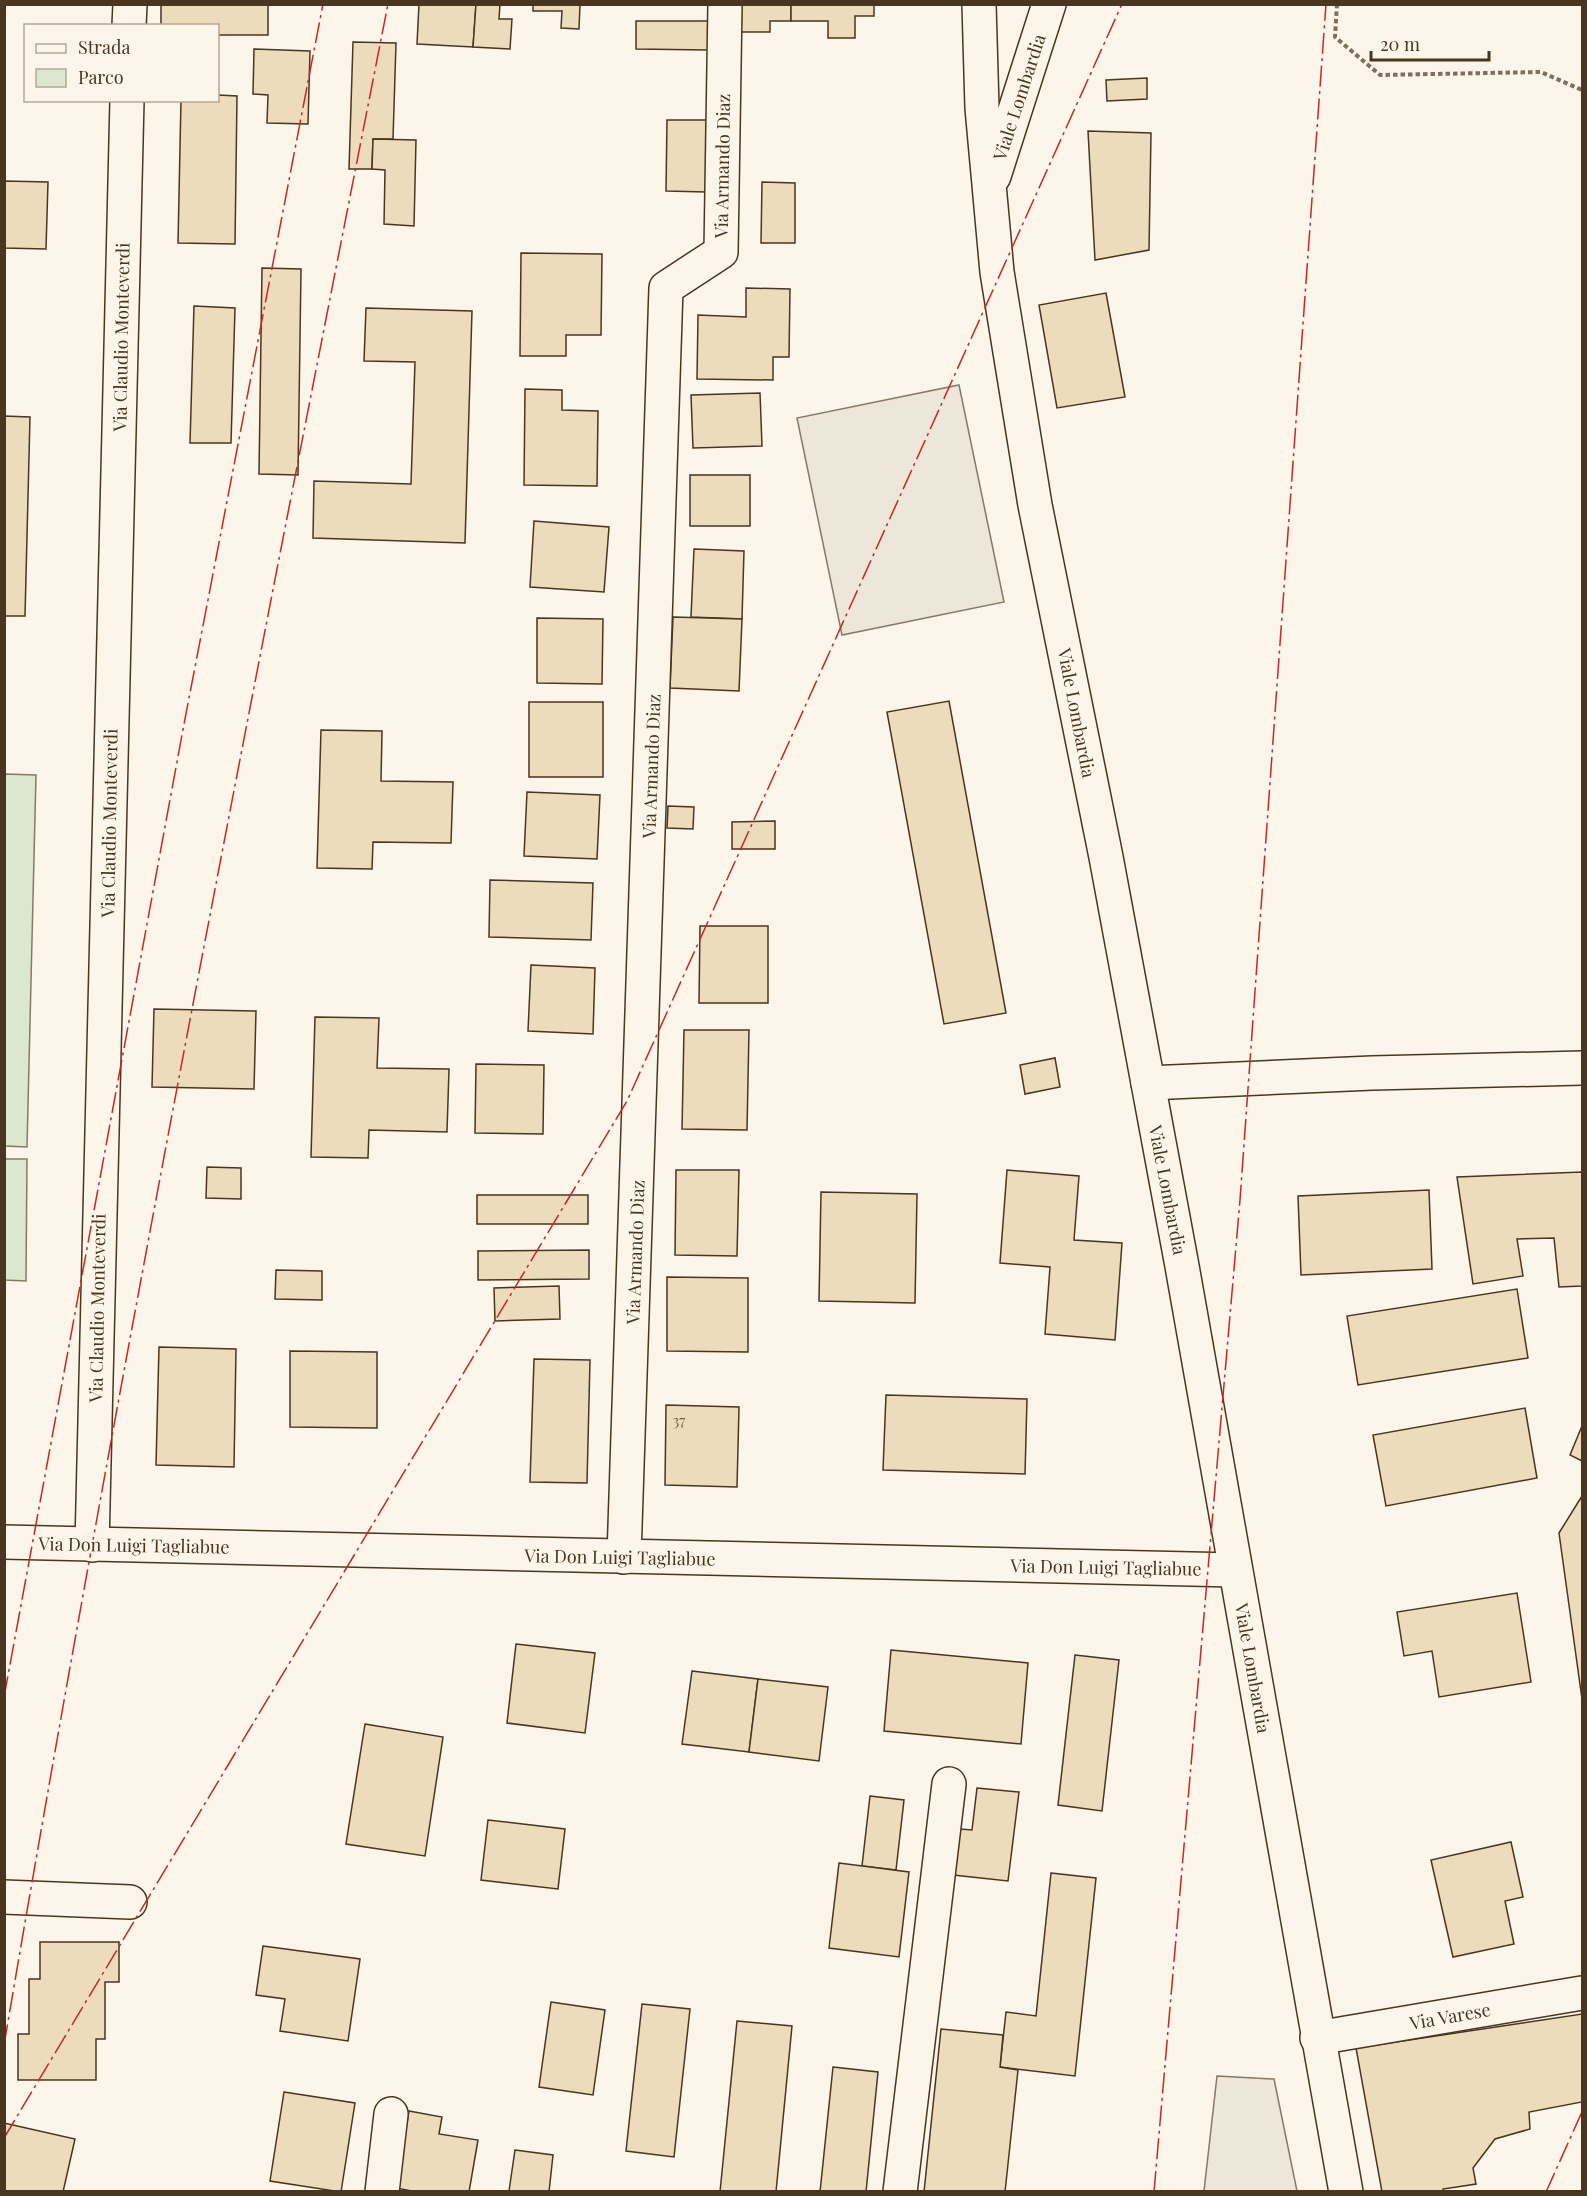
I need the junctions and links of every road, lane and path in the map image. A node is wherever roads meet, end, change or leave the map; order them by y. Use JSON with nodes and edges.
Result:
{"nodes":[{"id":1,"x":130,"y":4,"type":"edge"},
{"id":2,"x":725,"y":4,"type":"edge"},
{"id":3,"x":979,"y":4,"type":"edge"},
{"id":4,"x":1049,"y":4,"type":"edge"},
{"id":5,"x":1337,"y":4,"type":"edge"},
{"id":6,"x":129,"y":24,"type":"edge"},
{"id":7,"x":1582,"y":90,"type":"edge"},
{"id":8,"x":127,"y":102,"type":"edge"},
{"id":9,"x":990,"y":189,"type":"junction"},
{"id":10,"x":1582,"y":1068,"type":"edge"},
{"id":11,"x":1148,"y":1083,"type":"junction"},
{"id":12,"x":4,"y":1542,"type":"edge"},
{"id":13,"x":92,"y":1545,"type":"junction"},
{"id":14,"x":624,"y":1557,"type":"junction"},
{"id":15,"x":1235,"y":1570,"type":"junction"},
{"id":16,"x":950,"y":1784,"type":"dead end"},
{"id":17,"x":4,"y":1898,"type":"edge"},
{"id":18,"x":130,"y":1902,"type":"dead end"},
{"id":19,"x":1582,"y":1993,"type":"edge"},
{"id":20,"x":1317,"y":2038,"type":"junction"},
{"id":21,"x":391,"y":2114,"type":"dead end"},
{"id":22,"x":382,"y":2192,"type":"edge"},
{"id":23,"x":900,"y":2192,"type":"edge"},
{"id":24,"x":1346,"y":2192,"type":"edge"}],
"edges":[{"from":1,"to":6,"type":"street"},
{"from":2,"to":14,"type":"street","name":"Via Armando Diaz"},
{"from":3,"to":9,"type":"street","name":"Viale Lombardia"},
{"from":4,"to":9,"type":"street","name":"Viale Lombardia"},
{"from":5,"to":7,"type":"path"},
{"from":8,"to":13,"type":"street","name":"Via Claudio Monteverdi"},
{"from":9,"to":11,"type":"street","name":"Viale Lombardia"},
{"from":10,"to":11,"type":"street"},
{"from":11,"to":15,"type":"street","name":"Viale Lombardia"},
{"from":12,"to":13,"type":"street","name":"Via Don Luigi Tagliabue"},
{"from":13,"to":14,"type":"street","name":"Via Don Luigi Tagliabue"},
{"from":14,"to":15,"type":"street","name":"Via Don Luigi Tagliabue"},
{"from":15,"to":20,"type":"street","name":"Viale Lombardia"},
{"from":16,"to":23,"type":"street"},
{"from":17,"to":18,"type":"street"},
{"from":19,"to":20,"type":"street","name":"Via Varese"},
{"from":20,"to":24,"type":"street","name":"Viale Lombardia"},
{"from":21,"to":22,"type":"street"}]}
